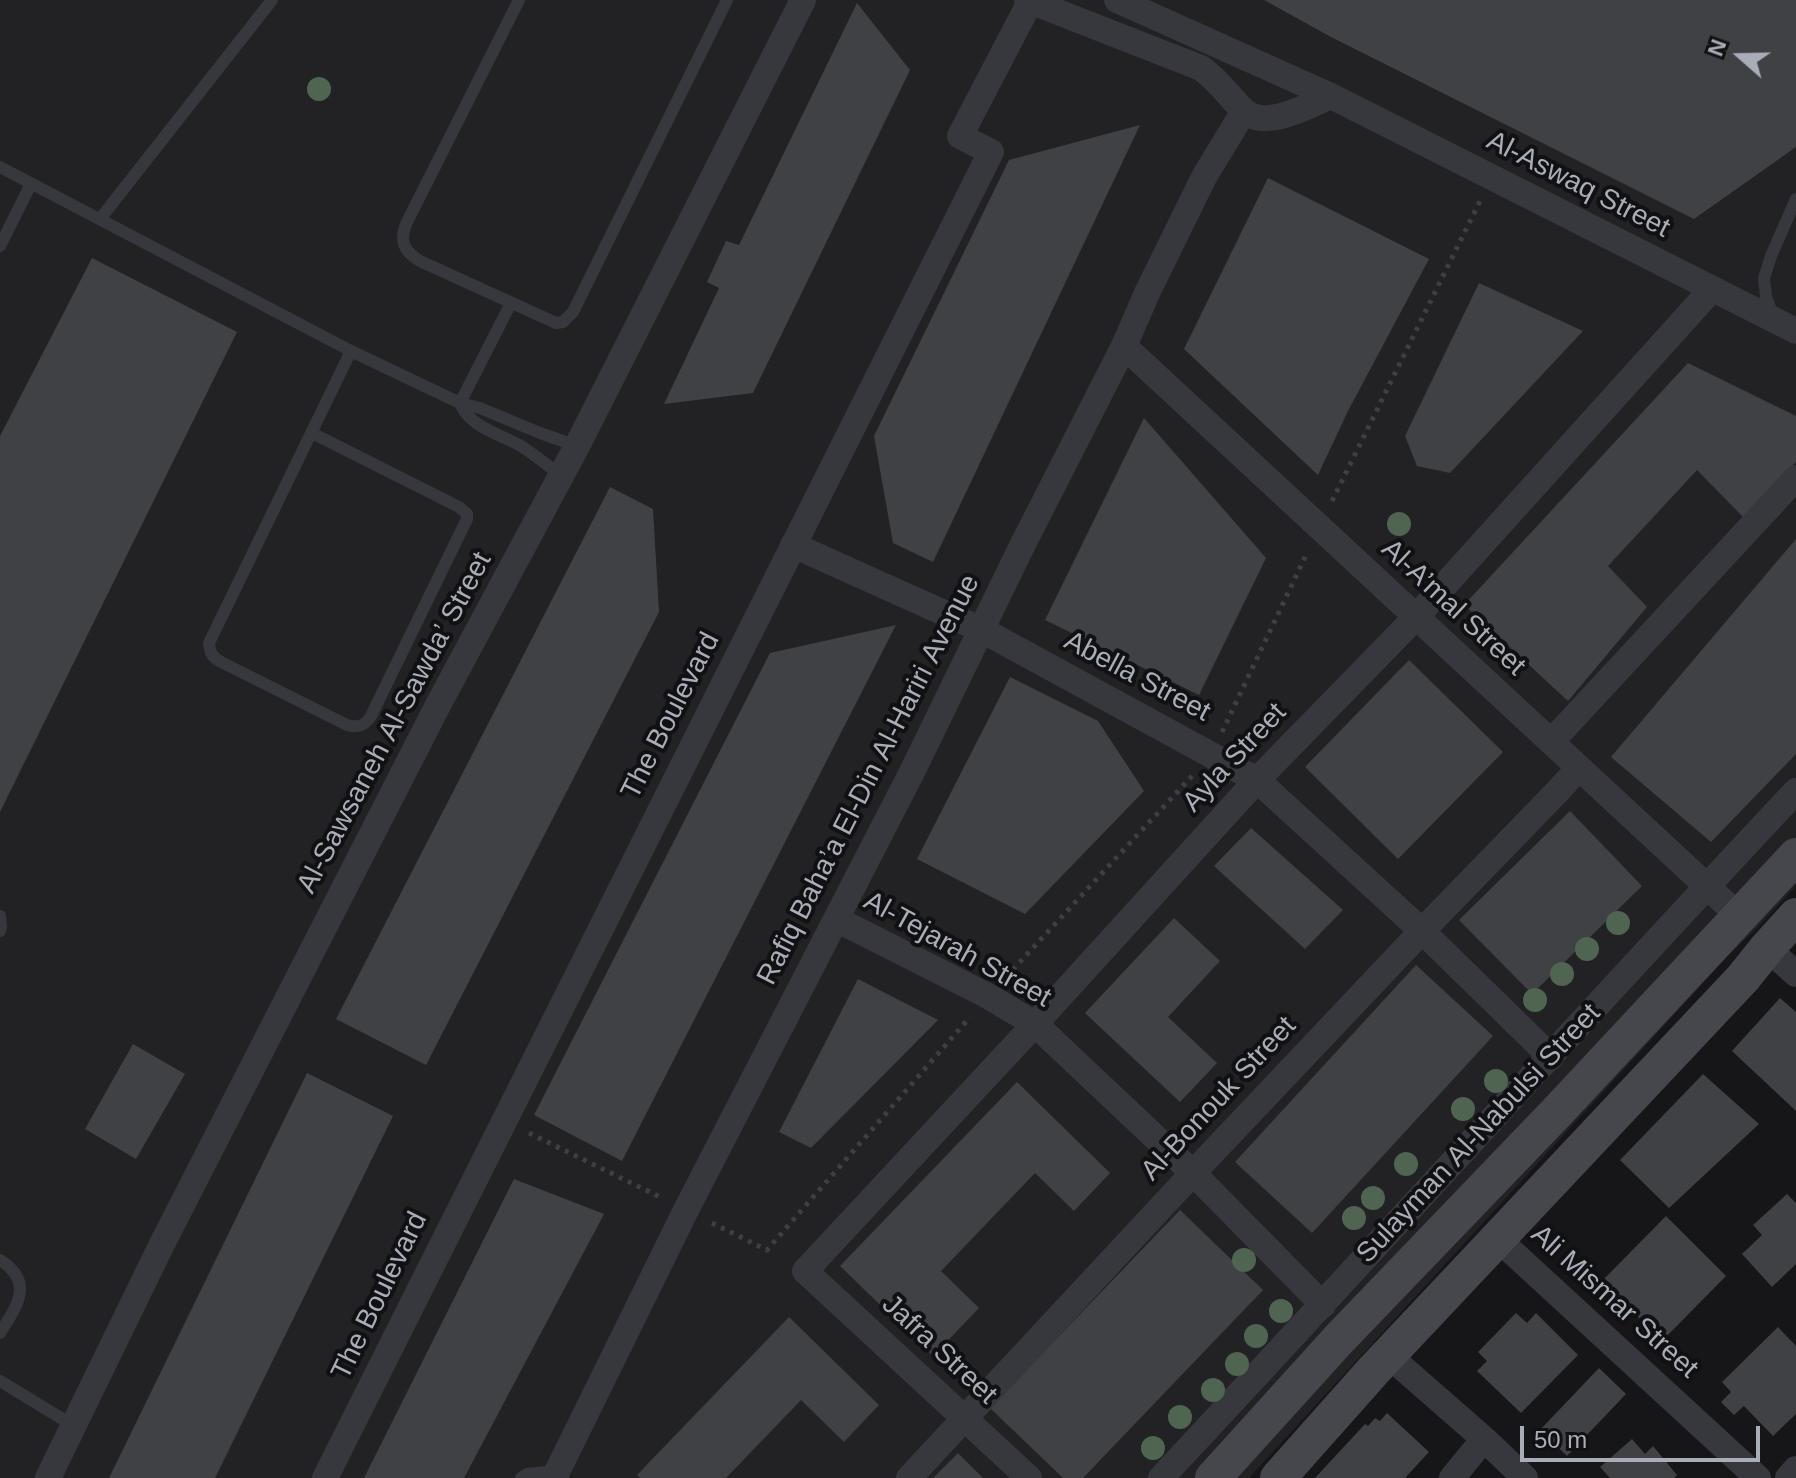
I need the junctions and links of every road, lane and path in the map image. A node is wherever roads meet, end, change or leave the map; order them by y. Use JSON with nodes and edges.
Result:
{"nodes":[{"id":1,"x":272,"y":0,"type":"edge"},
{"id":2,"x":519,"y":0,"type":"edge"},
{"id":3,"x":727,"y":0,"type":"edge"},
{"id":4,"x":803,"y":0,"type":"edge"},
{"id":5,"x":1030,"y":0,"type":"edge"},
{"id":6,"x":1117,"y":0,"type":"edge"},
{"id":7,"x":1331,"y":96,"type":"junction"},
{"id":8,"x":1244,"y":111,"type":"junction"},
{"id":9,"x":0,"y":167,"type":"edge"},
{"id":10,"x":1491,"y":177,"type":"junction"},
{"id":11,"x":31,"y":184,"type":"junction"},
{"id":12,"x":1796,"y":199,"type":"edge"},
{"id":13,"x":100,"y":219,"type":"junction"},
{"id":14,"x":0,"y":246,"type":"edge"},
{"id":15,"x":1712,"y":289,"type":"junction"},
{"id":16,"x":511,"y":303,"type":"junction"},
{"id":17,"x":1785,"y":325,"type":"edge"},
{"id":18,"x":1124,"y":346,"type":"junction"},
{"id":19,"x":351,"y":351,"type":"junction"},
{"id":20,"x":460,"y":403,"type":"junction"},
{"id":21,"x":312,"y":433,"type":"junction"},
{"id":22,"x":577,"y":446,"type":"junction"},
{"id":23,"x":562,"y":476,"type":"junction"},
{"id":24,"x":1796,"y":478,"type":"edge"},
{"id":25,"x":1320,"y":527,"type":"junction"},
{"id":26,"x":793,"y":545,"type":"junction"},
{"id":27,"x":1416,"y":617,"type":"junction"},
{"id":28,"x":982,"y":630,"type":"junction"},
{"id":29,"x":1551,"y":742,"type":"junction"},
{"id":30,"x":1212,"y":754,"type":"junction"},
{"id":31,"x":1579,"y":768,"type":"junction"},
{"id":32,"x":1257,"y":780,"type":"junction"},
{"id":33,"x":1796,"y":791,"type":"edge"},
{"id":34,"x":1796,"y":856,"type":"edge"},
{"id":35,"x":1706,"y":885,"type":"junction"},
{"id":36,"x":0,"y":916,"type":"edge"},
{"id":37,"x":1739,"y":916,"type":"junction"},
{"id":38,"x":1796,"y":916,"type":"edge"},
{"id":39,"x":836,"y":919,"type":"junction"},
{"id":40,"x":0,"y":931,"type":"edge"},
{"id":41,"x":1422,"y":931,"type":"junction"},
{"id":42,"x":1767,"y":948,"type":"junction"},
{"id":43,"x":1796,"y":974,"type":"edge"},
{"id":44,"x":988,"y":996,"type":"junction"},
{"id":45,"x":1035,"y":1024,"type":"junction"},
{"id":46,"x":1551,"y":1057,"type":"junction"},
{"id":47,"x":503,"y":1121,"type":"junction"},
{"id":48,"x":1193,"y":1173,"type":"junction"},
{"id":49,"x":686,"y":1210,"type":"junction"},
{"id":50,"x":1497,"y":1238,"type":"junction"},
{"id":51,"x":0,"y":1260,"type":"edge"},
{"id":52,"x":805,"y":1271,"type":"joint"},
{"id":53,"x":1323,"y":1305,"type":"junction"},
{"id":54,"x":0,"y":1333,"type":"edge"},
{"id":55,"x":1388,"y":1355,"type":"junction"},
{"id":56,"x":0,"y":1381,"type":"edge"},
{"id":57,"x":965,"y":1418,"type":"junction"},
{"id":58,"x":74,"y":1426,"type":"junction"},
{"id":59,"x":1484,"y":1439,"type":"junction"},
{"id":60,"x":1796,"y":1469,"type":"edge"},
{"id":61,"x":560,"y":1476,"type":"edge"},
{"id":62,"x":48,"y":1478,"type":"edge"},
{"id":63,"x":325,"y":1478,"type":"edge"},
{"id":64,"x":521,"y":1478,"type":"edge"},
{"id":65,"x":909,"y":1478,"type":"edge"},
{"id":66,"x":1029,"y":1478,"type":"edge"},
{"id":67,"x":1161,"y":1478,"type":"edge"},
{"id":68,"x":1213,"y":1478,"type":"edge"},
{"id":69,"x":1278,"y":1478,"type":"edge"},
{"id":70,"x":1452,"y":1478,"type":"edge"},
{"id":71,"x":1525,"y":1478,"type":"edge"},
{"id":72,"x":1758,"y":1478,"type":"edge"},
{"id":73,"x":1788,"y":1478,"type":"edge"}],
"edges":[{"from":1,"to":13,"type":"lane"},
{"from":2,"to":16,"type":"lane"},
{"from":3,"to":16,"type":"lane"},
{"from":4,"to":22,"type":"street","name":"Al-Sawsaneh Al-Sawda’ Street"},
{"from":5,"to":8,"type":"street"},
{"from":5,"to":26,"type":"street","name":"The Boulevard"},
{"from":6,"to":7,"type":"street","name":"Al-Aswaq Street"},
{"from":7,"to":8,"type":"street"},
{"from":7,"to":10,"type":"street","name":"Al-Aswaq Street"},
{"from":8,"to":18,"type":"street","name":"Rafiq Baha’a El-Din Al-Hariri Avenue"},
{"from":9,"to":11,"type":"lane"},
{"from":10,"to":15,"type":"street","name":"Al-Aswaq Street"},
{"from":10,"to":25,"type":"path"},
{"from":11,"to":13,"type":"lane"},
{"from":11,"to":14,"type":"lane"},
{"from":12,"to":17,"type":"lane"},
{"from":13,"to":19,"type":"lane"},
{"from":15,"to":17,"type":"street","name":"Al-Aswaq Street"},
{"from":15,"to":27,"type":"street","name":"Ayla Street"},
{"from":16,"to":20,"type":"lane"},
{"from":18,"to":25,"type":"street","name":"Al-A’mal Street"},
{"from":18,"to":28,"type":"street","name":"Rafiq Baha’a El-Din Al-Hariri Avenue"},
{"from":19,"to":20,"type":"lane"},
{"from":19,"to":21,"type":"lane"},
{"from":20,"to":22,"type":"lane"},
{"from":20,"to":23,"type":"lane"},
{"from":21,"to":21,"type":"lane"},
{"from":22,"to":23,"type":"street","name":"Al-Sawsaneh Al-Sawda’ Street"},
{"from":23,"to":58,"type":"street","name":"Al-Sawsaneh Al-Sawda’ Street"},
{"from":24,"to":29,"type":"street"},
{"from":25,"to":27,"type":"street","name":"Al-A’mal Street"},
{"from":25,"to":30,"type":"path"},
{"from":26,"to":28,"type":"street","name":"Abella Street"},
{"from":26,"to":47,"type":"street","name":"The Boulevard"},
{"from":27,"to":29,"type":"street","name":"Al-A’mal Street"},
{"from":27,"to":32,"type":"street","name":"Ayla Street"},
{"from":28,"to":30,"type":"street","name":"Abella Street"},
{"from":28,"to":39,"type":"street","name":"Rafiq Baha’a El-Din Al-Hariri Avenue"},
{"from":29,"to":31,"type":"street","name":"Al-A’mal Street"},
{"from":30,"to":32,"type":"street","name":"Abella Street"},
{"from":30,"to":44,"type":"path"},
{"from":31,"to":35,"type":"street","name":"Al-A’mal Street"},
{"from":31,"to":41,"type":"street","name":"Al-Bonouk Street"},
{"from":32,"to":41,"type":"street","name":"Abella Street"},
{"from":32,"to":45,"type":"street","name":"Ayla Street"},
{"from":33,"to":35,"type":"street","name":"Sulayman Al-Nabulsi Street"},
{"from":34,"to":37,"type":"main road","name":"Sulayman Al-Nabulsi Street"},
{"from":35,"to":37,"type":"street","name":"Al-A’mal Street"},
{"from":35,"to":46,"type":"street","name":"Sulayman Al-Nabulsi Street"},
{"from":36,"to":40,"type":"lane"},
{"from":37,"to":68,"type":"main road","name":"Sulayman Al-Nabulsi Street"},
{"from":38,"to":42,"type":"main road"},
{"from":39,"to":44,"type":"street","name":"Al-Tejarah Street"},
{"from":39,"to":49,"type":"street","name":"Rafiq Baha’a El-Din Al-Hariri Avenue"},
{"from":41,"to":46,"type":"street","name":"Abella Street"},
{"from":41,"to":48,"type":"street","name":"Al-Bonouk Street"},
{"from":42,"to":43,"type":"street"},
{"from":42,"to":50,"type":"main road"},
{"from":44,"to":45,"type":"street","name":"Al-Tejarah Street"},
{"from":44,"to":49,"type":"path"},
{"from":45,"to":48,"type":"street","name":"Al-Tejarah Street"},
{"from":45,"to":52,"type":"street","name":"Ayla Street"},
{"from":46,"to":53,"type":"street","name":"Sulayman Al-Nabulsi Street"},
{"from":47,"to":49,"type":"path"},
{"from":47,"to":63,"type":"street","name":"The Boulevard"},
{"from":48,"to":53,"type":"street","name":"Al-Tejarah Street"},
{"from":48,"to":57,"type":"street","name":"Al-Bonouk Street"},
{"from":49,"to":61,"type":"street","name":"Rafiq Baha’a El-Din Al-Hariri Avenue"},
{"from":50,"to":55,"type":"main road"},
{"from":50,"to":72,"type":"street","name":"Ali Mismar Street"},
{"from":51,"to":54,"type":"lane"},
{"from":52,"to":57,"type":"street","name":"Jafra Street"},
{"from":53,"to":67,"type":"street","name":"Sulayman Al-Nabulsi Street"},
{"from":55,"to":59,"type":"street"},
{"from":55,"to":69,"type":"main road"},
{"from":56,"to":58,"type":"lane"},
{"from":57,"to":65,"type":"street","name":"Al-Bonouk Street"},
{"from":57,"to":66,"type":"street","name":"Jafra Street"},
{"from":58,"to":62,"type":"street","name":"Al-Sawsaneh Al-Sawda’ Street"},
{"from":59,"to":70,"type":"street"},
{"from":59,"to":71,"type":"street"},
{"from":60,"to":73,"type":"street"},
{"from":61,"to":64,"type":"lane"}]}
